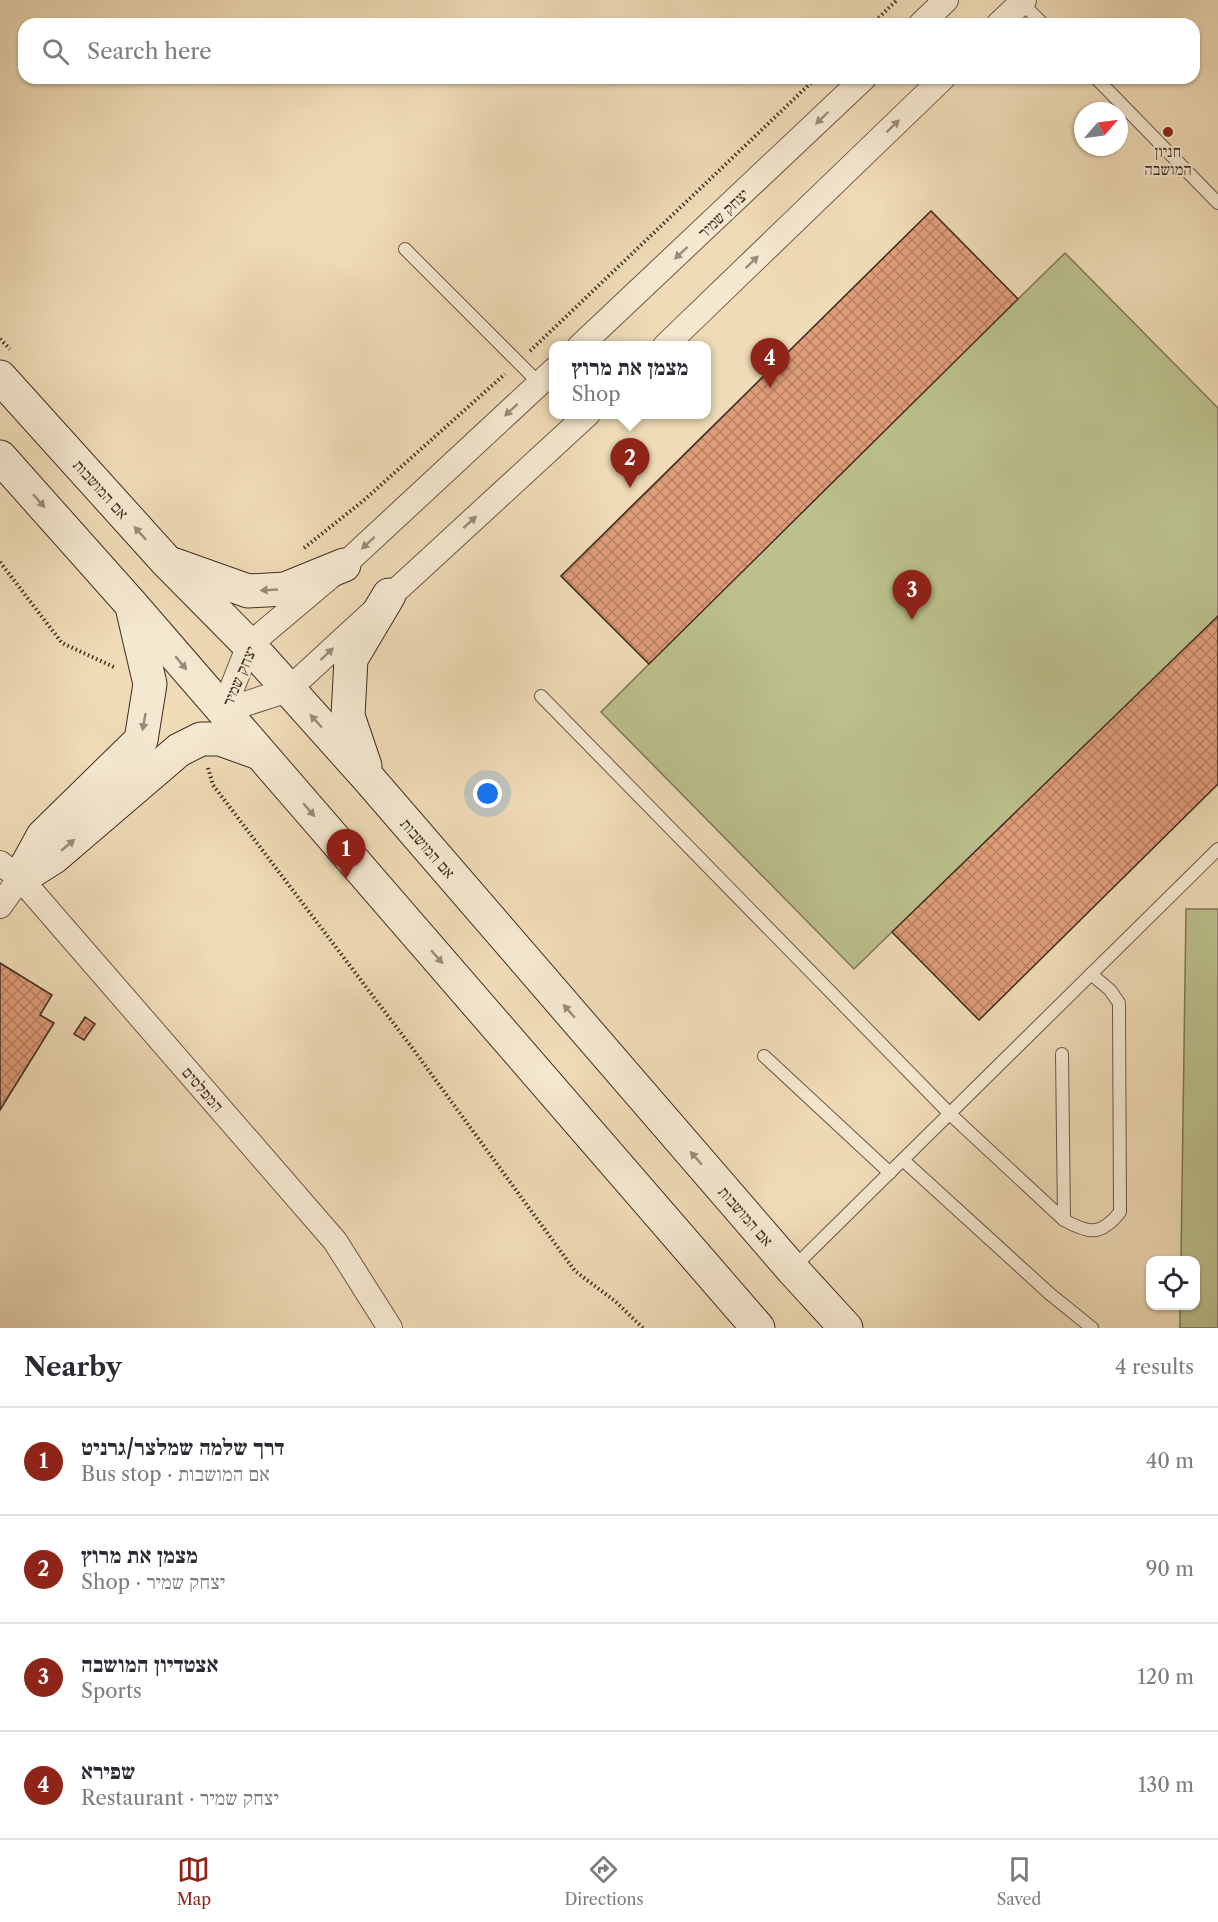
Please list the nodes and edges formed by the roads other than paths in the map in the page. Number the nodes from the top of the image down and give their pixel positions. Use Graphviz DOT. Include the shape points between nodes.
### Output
graph roads {
  1 [pos="946,0"];
  2 [pos="1022,1"];
  3 [pos="927,18"];
  4 [pos="1005,18"];
  5 [pos="1038,18"];
  6 [pos="858,84"];
  7 [pos="937,84"];
  8 [pos="1102,84"];
  9 [pos="1218,202"];
  10 [pos="405,249"];
  11 [pos="584,341"];
  12 [pos="668,341"];
  13 [pos="0,377"];
  14 [pos="546,377"];
  15 [pos="583,419"];
  16 [pos="0,457"];
  17 [pos="167,562"];
  18 [pos="344,565"];
  19 [pos="389,596"];
  20 [pos="131,604"];
  21 [pos="249,645"];
  22 [pos="288,690"];
  23 [pos="541,696"];
  24 [pos="223,711"];
  25 [pos="260,753"];
  26 [pos="369,780"];
  27 [pos="1218,849"];
  28 [pos="10,871"];
  29 [pos="0,906"];
  30 [pos="1091,974"];
  31 [pos="1062,1054"];
  32 [pos="764,1056"];
  33 [pos="950,1114"];
  34 [pos="903,1160"];
  35 [pos="890,1173"];
  36 [pos="1064,1220"];
  37 [pos="792,1269"];
  38 [pos="390,1328"];
  39 [pos="758,1328"];
  40 [pos="846,1328"];
  41 [pos="1092,1328"];
  1 -- 3 [label="street"];
  2 -- 4 [label="street"];
  2 -- 5 [label="lane"];
  6 -- 11 [label="street, יצחק שמיר, one-way"];
  12 -- 7 [label="street, one-way"];
  8 -- 9 [label="lane"];
  10 -- 14 [label="lane"];
  17 -- 13 [label="main road, אם המושבות, one-way"];
  14 -- 18 [label="street, יצחק שמיר, one-way"];
  19 -- 15 [label="street, יצחק שמיר, one-way"];
  16 -- 20 [label="main road, one-way"];
  18 -- 17 [label="main road, one-way" via="285,589 248,591"];
  17 -- 21 [label="main road, אם המושבות"];
  18 -- 21 [label="street, יצחק שמיר"];
  22 -- 19 [label="street, יצחק שמיר, one-way"];
  19 -- 26 [label="main road" via="351,659 348,716"];
  20 -- 24 [label="main road, one-way"];
  20 -- 28 [label="main road, one-way" via="150,684 141,740"];
  21 -- 22 [label="main road, אם המושבות"];
  21 -- 24 [label="street, יצחק שמיר"];
  22 -- 24 [label="street, יצחק שמיר"];
  26 -- 22 [label="main road, אם המושבות, one-way"];
  23 -- 33 [label="lane"];
  24 -- 25 [label="main road"];
  28 -- 25 [label="main road, one-way" via="54,857 179,750 201,739 220,739"];
  25 -- 39 [label="main road, one-way"];
  37 -- 26 [label="main road, אם המושבות, one-way"];
  27 -- 30 [label="lane"];
  28 -- 29 [label="street"];
  28 -- 38 [label="street, המפלסים" via="335,1241"];
  30 -- 33 [label="lane"];
  30 -- 36 [label="lane" via="1119,1003 1120,1212 1111,1224 1097,1231 1080,1229"];
  31 -- 36 [label="lane"];
  32 -- 35 [label="lane"];
  33 -- 34 [label="lane"];
  33 -- 36 [label="lane"];
  34 -- 35 [label="lane"];
  34 -- 41 [label="lane"];
  35 -- 37 [label="lane"];
  37 -- 40 [label="main road, אם המושבות"];
}
